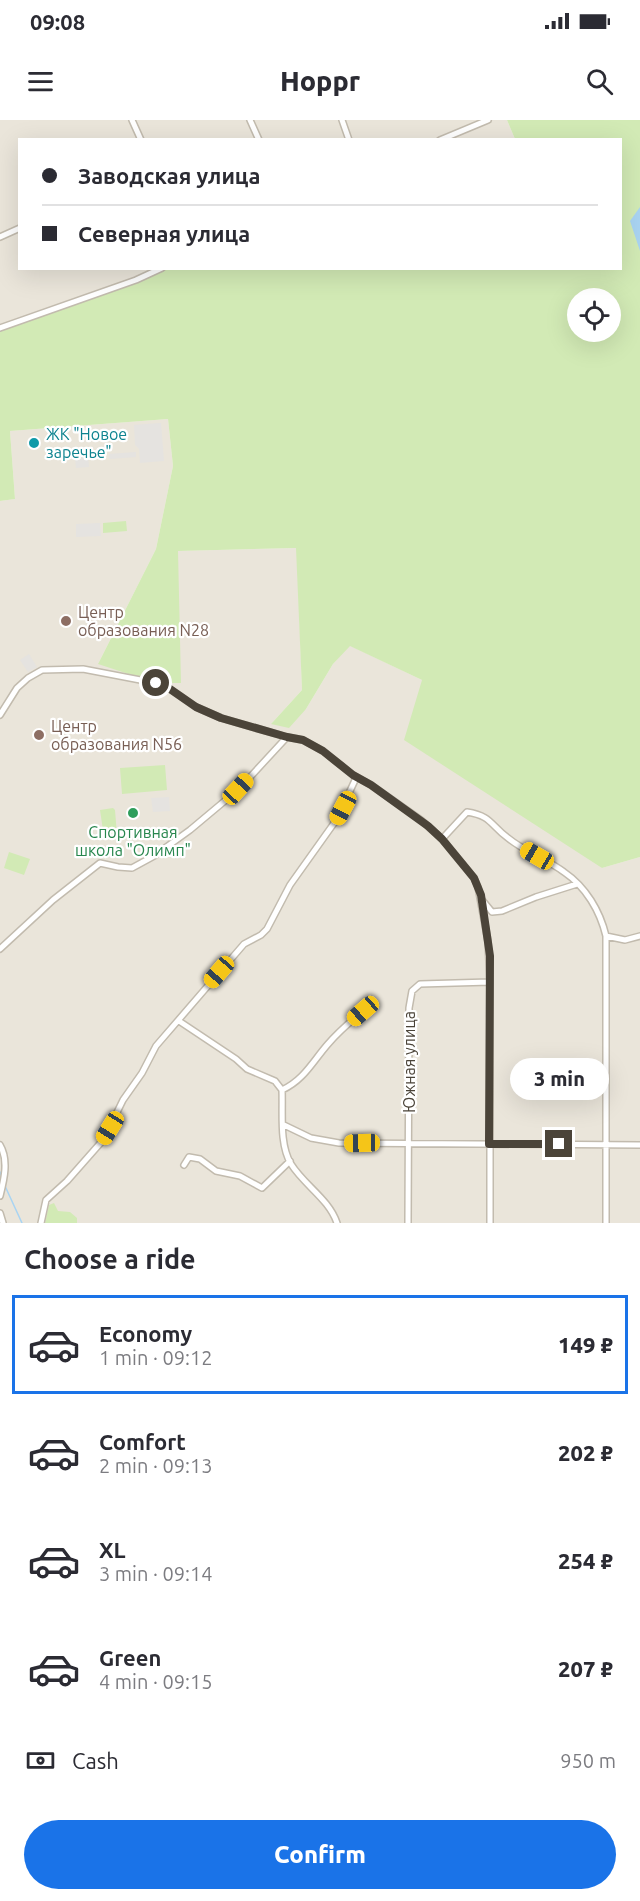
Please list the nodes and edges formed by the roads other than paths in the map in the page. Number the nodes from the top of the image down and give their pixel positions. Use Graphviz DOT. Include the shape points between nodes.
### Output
graph roads {
  1 [pos="132,120"];
  2 [pos="249,120"];
  3 [pos="342,120"];
  4 [pos="488,120"];
  5 [pos="140,138"];
  6 [pos="258,138"];
  7 [pos="348,138"];
  8 [pos="445,138"];
  9 [pos="18,229"];
  10 [pos="0,237"];
  11 [pos="158,270"];
  12 [pos="0,328"];
  13 [pos="0,715"];
  14 [pos="287,737"];
  15 [pos="356,778"];
  16 [pos="442,839"];
  17 [pos="577,884"];
  18 [pos="481,898"];
  19 [pos="606,936"];
  20 [pos="640,936"];
  21 [pos="0,949"];
  22 [pos="490,982"];
  23 [pos="363,1011"];
  24 [pos="179,1021"];
  25 [pos="282,1090"];
  26 [pos="284,1125"];
  27 [pos="409,1142"];
  28 [pos="489,1144"];
  29 [pos="0,1145"];
  30 [pos="606,1145"];
  31 [pos="640,1145"];
  32 [pos="290,1161"];
  33 [pos="184,1165"];
  34 [pos="0,1196"];
  35 [pos="0,1213"];
  36 [pos="3,1223"];
  37 [pos="41,1223"];
  38 [pos="337,1223"];
  39 [pos="408,1223"];
  40 [pos="490,1223"];
  41 [pos="606,1223"];
  1 -- 5 [label="street"];
  2 -- 6 [label="street"];
  3 -- 7 [label="street"];
  4 -- 8 [label="street"];
  9 -- 10 [label="street"];
  11 -- 12 [label="street"];
  13 -- 14 [label="street" via="13,693 39,671 83,669 160,685 221,718"];
  14 -- 15 [label="street" via="303,740 323,751"];
  14 -- 21 [label="street" via="238,789 168,847 132,868 100,862"];
  15 -- 16 [label="street" via="422,820"];
  15 -- 24 [label="street" via="337,819 290,885 267,928 244,944"];
  16 -- 17 [label="street" via="467,812 482,814 508,839"];
  16 -- 18 [label="street" via="474,878"];
  17 -- 18 [label="street" via="502,911 492,912"];
  17 -- 19 [label="street" via="600,914"];
  18 -- 22 [label="street"];
  19 -- 20 [label="street" via="627,940"];
  19 -- 30 [label="street"];
  22 -- 27 [label="street, Южная улица" via="422,984 412,992"];
  22 -- 28 [label="street"];
  23 -- 25 [label="street" via="330,1042 305,1074"];
  24 -- 25 [label="street" via="247,1069 275,1081"];
  24 -- 37 [label="street" via="156,1046 104,1139 46,1200"];
  25 -- 26 [label="street"];
  26 -- 27 [label="street" via="329,1142"];
  26 -- 32 [label="street"];
  27 -- 28 [label="street"];
  27 -- 39 [label="street, Южная улица"];
  28 -- 30 [label="street"];
  28 -- 40 [label="street"];
  29 -- 34 [label="street" via="5,1175"];
  30 -- 31 [label="street"];
  30 -- 41 [label="street"];
  32 -- 33 [label="street" via="262,1188 240,1176 216,1171 193,1157"];
  32 -- 38 [label="street" via="331,1210"];
  35 -- 36 [label="street"];
}
